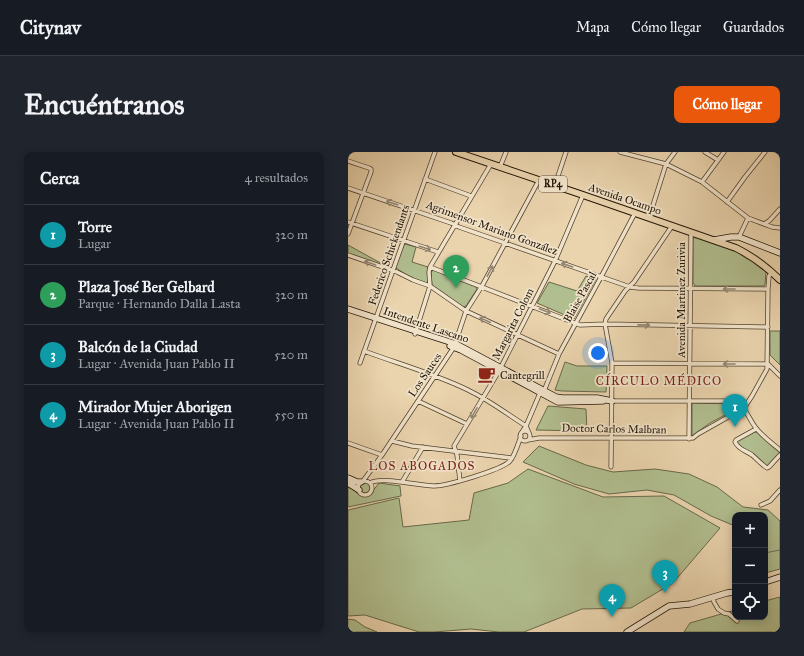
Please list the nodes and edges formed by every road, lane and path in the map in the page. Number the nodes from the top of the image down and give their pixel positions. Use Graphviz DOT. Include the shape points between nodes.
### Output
graph roads {
  1 [pos="435,152"];
  2 [pos="456,152"];
  3 [pos="506,152"];
  4 [pos="566,152"];
  5 [pos="620,152"];
  6 [pos="675,152"];
  7 [pos="705,152"];
  8 [pos="724,152"];
  9 [pos="765,152"];
  10 [pos="718,160"];
  11 [pos="348,161"];
  12 [pos="490,164"];
  13 [pos="666,164"];
  14 [pos="500,167"];
  15 [pos="425,179"];
  16 [pos="539,180"];
  17 [pos="702,182"];
  18 [pos="555,185"];
  19 [pos="348,188"];
  20 [pos="363,193"];
  21 [pos="583,195"];
  22 [pos="472,196"];
  23 [pos="727,202"];
  24 [pos="780,209"];
  25 [pos="414,210"];
  26 [pos="635,213"];
  27 [pos="649,218"];
  28 [pos="748,218"];
  29 [pos="350,223"];
  30 [pos="764,224"];
  31 [pos="455,225"];
  32 [pos="672,226"];
  33 [pos="780,228"];
  34 [pos="691,232"];
  35 [pos="348,234"];
  36 [pos="731,237"];
  37 [pos="739,238"];
  38 [pos="714,240"];
  39 [pos="404,241"];
  40 [pos="505,243"];
  41 [pos="729,245"];
  42 [pos="438,252"];
  43 [pos="780,253"];
  44 [pos="348,255"];
  45 [pos="555,261"];
  46 [pos="430,267"];
  47 [pos="393,270"];
  48 [pos="772,272"];
  49 [pos="602,277"];
  50 [pos="780,280"];
  51 [pos="430,286"];
  52 [pos="482,286"];
  53 [pos="630,287"];
  54 [pos="691,289"];
  55 [pos="768,289"];
  56 [pos="532,306"];
  57 [pos="348,311"];
  58 [pos="466,311"];
  59 [pos="375,320"];
  60 [pos="576,324"];
  61 [pos="605,324"];
  62 [pos="690,325"];
  63 [pos="768,327"];
  64 [pos="415,333"];
  65 [pos="517,334"];
  66 [pos="455,346"];
  67 [pos="364,352"];
  68 [pos="559,354"];
  69 [pos="360,363"];
  70 [pos="612,363"];
  71 [pos="690,364"];
  72 [pos="768,364"];
  73 [pos="500,369"];
  74 [pos="434,376"];
  75 [pos="780,376"];
  76 [pos="542,392"];
  77 [pos="483,398"];
  78 [pos="418,401"];
  79 [pos="612,401"];
  80 [pos="689,401"];
  81 [pos="744,408"];
  82 [pos="467,424"];
  83 [pos="526,426"];
  84 [pos="756,429"];
  85 [pos="522,434"];
  86 [pos="530,434"];
  87 [pos="539,438"];
  88 [pos="612,438"];
  89 [pos="689,439"];
  90 [pos="527,440"];
  91 [pos="392,441"];
  92 [pos="348,443"];
  93 [pos="517,446"];
  94 [pos="423,447"];
  95 [pos="780,450"];
  96 [pos="456,451"];
  97 [pos="382,455"];
  98 [pos="780,456"];
  99 [pos="511,458"];
  100 [pos="612,467"];
  101 [pos="371,470"];
  102 [pos="348,478"];
  103 [pos="379,481"];
  104 [pos="460,481"];
  105 [pos="362,482"];
  106 [pos="402,482"];
  107 [pos="348,483"];
  108 [pos="369,483"];
  109 [pos="372,489"];
  110 [pos="359,490"];
  111 [pos="780,490"];
  112 [pos="761,505"];
  113 [pos="780,578"];
  114 [pos="768,581"];
  115 [pos="732,592"];
  116 [pos="713,598"];
  117 [pos="737,621"];
  118 [pos="627,632"];
  1 -- 15 [label="street, Federico Schickendants"];
  2 -- 12 [label="main road, Avenida Ocampo / RP4"];
  3 -- 14 [label="street"];
  4 -- 18 [label="street"];
  5 -- 13 [label="street"];
  6 -- 13 [label="street"];
  7 -- 10 [label="street"];
  8 -- 10 [label="street"];
  9 -- 23 [label="street"];
  10 -- 17 [label="street"];
  11 -- 20 [label="street" via="371,169"];
  12 -- 14 [label="main road, Avenida Ocampo / RP4"];
  12 -- 22 [label="street"];
  13 -- 17 [label="street"];
  13 -- 27 [label="street"];
  14 -- 16 [label="main road, Avenida Ocampo / RP4"];
  15 -- 22 [label="street"];
  15 -- 25 [label="street, Federico Schickendants"];
  16 -- 18 [label="main road, Avenida Ocampo / RP4"];
  16 -- 40 [label="street, Los Sauces"];
  17 -- 23 [label="street"];
  18 -- 21 [label="main road, Avenida Ocampo / RP4"];
  19 -- 20 [label="street, Agrimensor Mariano González"];
  25 -- 20 [label="street, Agrimensor Mariano González, one-way"];
  20 -- 29 [label="street"];
  21 -- 26 [label="main road, Avenida Ocampo / RP4"];
  21 -- 45 [label="street, Margarita Colom"];
  22 -- 31 [label="street"];
  23 -- 28 [label="street"];
  24 -- 30 [label="street"];
  25 -- 31 [label="street, Agrimensor Mariano González"];
  25 -- 39 [label="street, Federico Schickendants"];
  26 -- 27 [label="main road, Avenida Ocampo / RP4"];
  26 -- 49 [label="street, Blaise Pascal"];
  27 -- 32 [label="main road, Avenida Ocampo / RP4"];
  28 -- 30 [label="street"];
  28 -- 37 [label="street"];
  29 -- 35 [label="street"];
  29 -- 39 [label="street"];
  30 -- 33 [label="street"];
  31 -- 40 [label="street, Agrimensor Mariano González"];
  31 -- 42 [label="street"];
  32 -- 34 [label="main road, Avenida Ocampo / RP4"];
  32 -- 53 [label="street"];
  34 -- 38 [label="main road, Avenida Ocampo / RP4"];
  34 -- 54 [label="street, Avenida Martinez Zurivia"];
  36 -- 37 [label="main road"];
  36 -- 38 [label="main road"];
  36 -- 41 [label="main road"];
  37 -- 43 [label="main road"];
  38 -- 41 [label="main road, Avenida Ocampo / RP4"];
  39 -- 42 [label="street, one-way"];
  39 -- 47 [label="street, Federico Schickendants"];
  40 -- 45 [label="street, Agrimensor Mariano González"];
  52 -- 40 [label="street, Los Sauces, one-way"];
  41 -- 48 [label="main road, Avenida Ocampo / RP4" via="760,261"];
  42 -- 46 [label="street"];
  47 -- 44 [label="street, one-way"];
  49 -- 45 [label="street, Agrimensor Mariano González, one-way"];
  45 -- 56 [label="street, Margarita Colom"];
  46 -- 51 [label="street"];
  46 -- 52 [label="street"];
  47 -- 51 [label="street"];
  47 -- 59 [label="street, Federico Schickendants"];
  48 -- 50 [label="main road, Avenida Ocampo / RP4"];
  48 -- 55 [label="street" via="769,276"];
  49 -- 53 [label="street, Agrimensor Mariano González"];
  49 -- 60 [label="street, Blaise Pascal"];
  51 -- 58 [label="street"];
  51 -- 64 [label="street"];
  52 -- 56 [label="street"];
  52 -- 58 [label="street, Los Sauces"];
  53 -- 54 [label="street, Agrimensor Mariano González"];
  53 -- 61 [label="street" via="621,296"];
  55 -- 54 [label="street, Agrimensor Mariano González, one-way"];
  54 -- 62 [label="street, Avenida Martinez Zurivia"];
  55 -- 63 [label="street"];
  56 -- 60 [label="street, one-way"];
  56 -- 65 [label="street, Margarita Colom"];
  57 -- 59 [label="main road, Intendente Lascano"];
  65 -- 58 [label="street, one-way"];
  58 -- 66 [label="street, Los Sauces"];
  59 -- 64 [label="main road, Intendente Lascano"];
  59 -- 67 [label="street, Federico Schickendants"];
  60 -- 61 [label="street"];
  60 -- 68 [label="street, Blaise Pascal"];
  61 -- 62 [label="street, one-way"];
  61 -- 70 [label="street"];
  62 -- 63 [label="street"];
  62 -- 71 [label="street, Avenida Martinez Zurivia"];
  63 -- 72 [label="street"];
  64 -- 66 [label="main road, Intendente Lascano"];
  65 -- 68 [label="street"];
  65 -- 73 [label="street, Margarita Colom"];
  66 -- 73 [label="main road, Intendente Lascano"];
  66 -- 74 [label="street, Los Sauces"];
  67 -- 69 [label="street, Federico Schickendants"];
  67 -- 74 [label="street"];
  68 -- 76 [label="street, Blaise Pascal"];
  70 -- 71 [label="street"];
  70 -- 79 [label="street"];
  72 -- 71 [label="street, one-way"];
  71 -- 80 [label="street, Avenida Martinez Zurivia"];
  72 -- 75 [label="street"];
  72 -- 81 [label="street"];
  73 -- 76 [label="main road, Intendente Lascano"];
  73 -- 77 [label="street, Margarita Colom"];
  74 -- 77 [label="street"];
  74 -- 78 [label="street, Los Sauces"];
  76 -- 79 [label="main road, Intendente Lascano" via="559,398 597,398"];
  76 -- 83 [label="street, Blaise Pascal"];
  77 -- 82 [label="street, Margarita Colom, one-way"];
  77 -- 83 [label="street"];
  78 -- 82 [label="street"];
  78 -- 91 [label="street, Los Sauces"];
  79 -- 80 [label="street"];
  79 -- 88 [label="street"];
  80 -- 81 [label="street" via="730,401"];
  80 -- 89 [label="street, Avenida Martinez Zurivia"];
  81 -- 84 [label="street"];
  81 -- 89 [label="street"];
  82 -- 96 [label="street, Margarita Colom" via="454,446"];
  83 -- 85 [label="street"];
  83 -- 86 [label="street"];
  84 -- 95 [label="street"];
  84 -- 98 [label="street" via="736,440 736,444 767,468"];
  85 -- 86 [label="street" via="526,431"];
  85 -- 90 [label="street" via="522,439"];
  85 -- 93 [label="street"];
  86 -- 87 [label="street, Doctor Carlos Malbran"];
  86 -- 90 [label="street"];
  87 -- 88 [label="street, Doctor Carlos Malbran"];
  87 -- 90 [label="street, Doctor Carlos Malbran"];
  88 -- 89 [label="street, Doctor Carlos Malbran"];
  88 -- 100 [label="street"];
  90 -- 93 [label="street, Doctor Carlos Malbran"];
  91 -- 94 [label="street"];
  91 -- 97 [label="street, Los Sauces"];
  92 -- 97 [label="street"];
  93 -- 99 [label="street"];
  94 -- 96 [label="street"];
  94 -- 106 [label="street"];
  96 -- 99 [label="street"];
  96 -- 104 [label="street, Margarita Colom"];
  97 -- 101 [label="street, Los Sauces"];
  99 -- 104 [label="street" via="503,466"];
  101 -- 105 [label="street, Los Sauces"];
  101 -- 108 [label="street, Los Sauces"];
  102 -- 105 [label="main road"];
  103 -- 106 [label="street"];
  103 -- 108 [label="street"];
  103 -- 109 [label="street"];
  104 -- 106 [label="street" via="433,486"];
  105 -- 108 [label="street"];
  105 -- 110 [label="street" via="358,486"];
  107 -- 110 [label="main road"];
  108 -- 109 [label="street"];
  109 -- 110 [label="street" via="366,494"];
  111 -- 112 [label="street"];
  113 -- 114 [label="main road"];
  115 -- 116 [label="main road"];
  116 -- 117 [label="street" via="718,609"];
  116 -- 118 [label="main road" via="669,606"];
}
